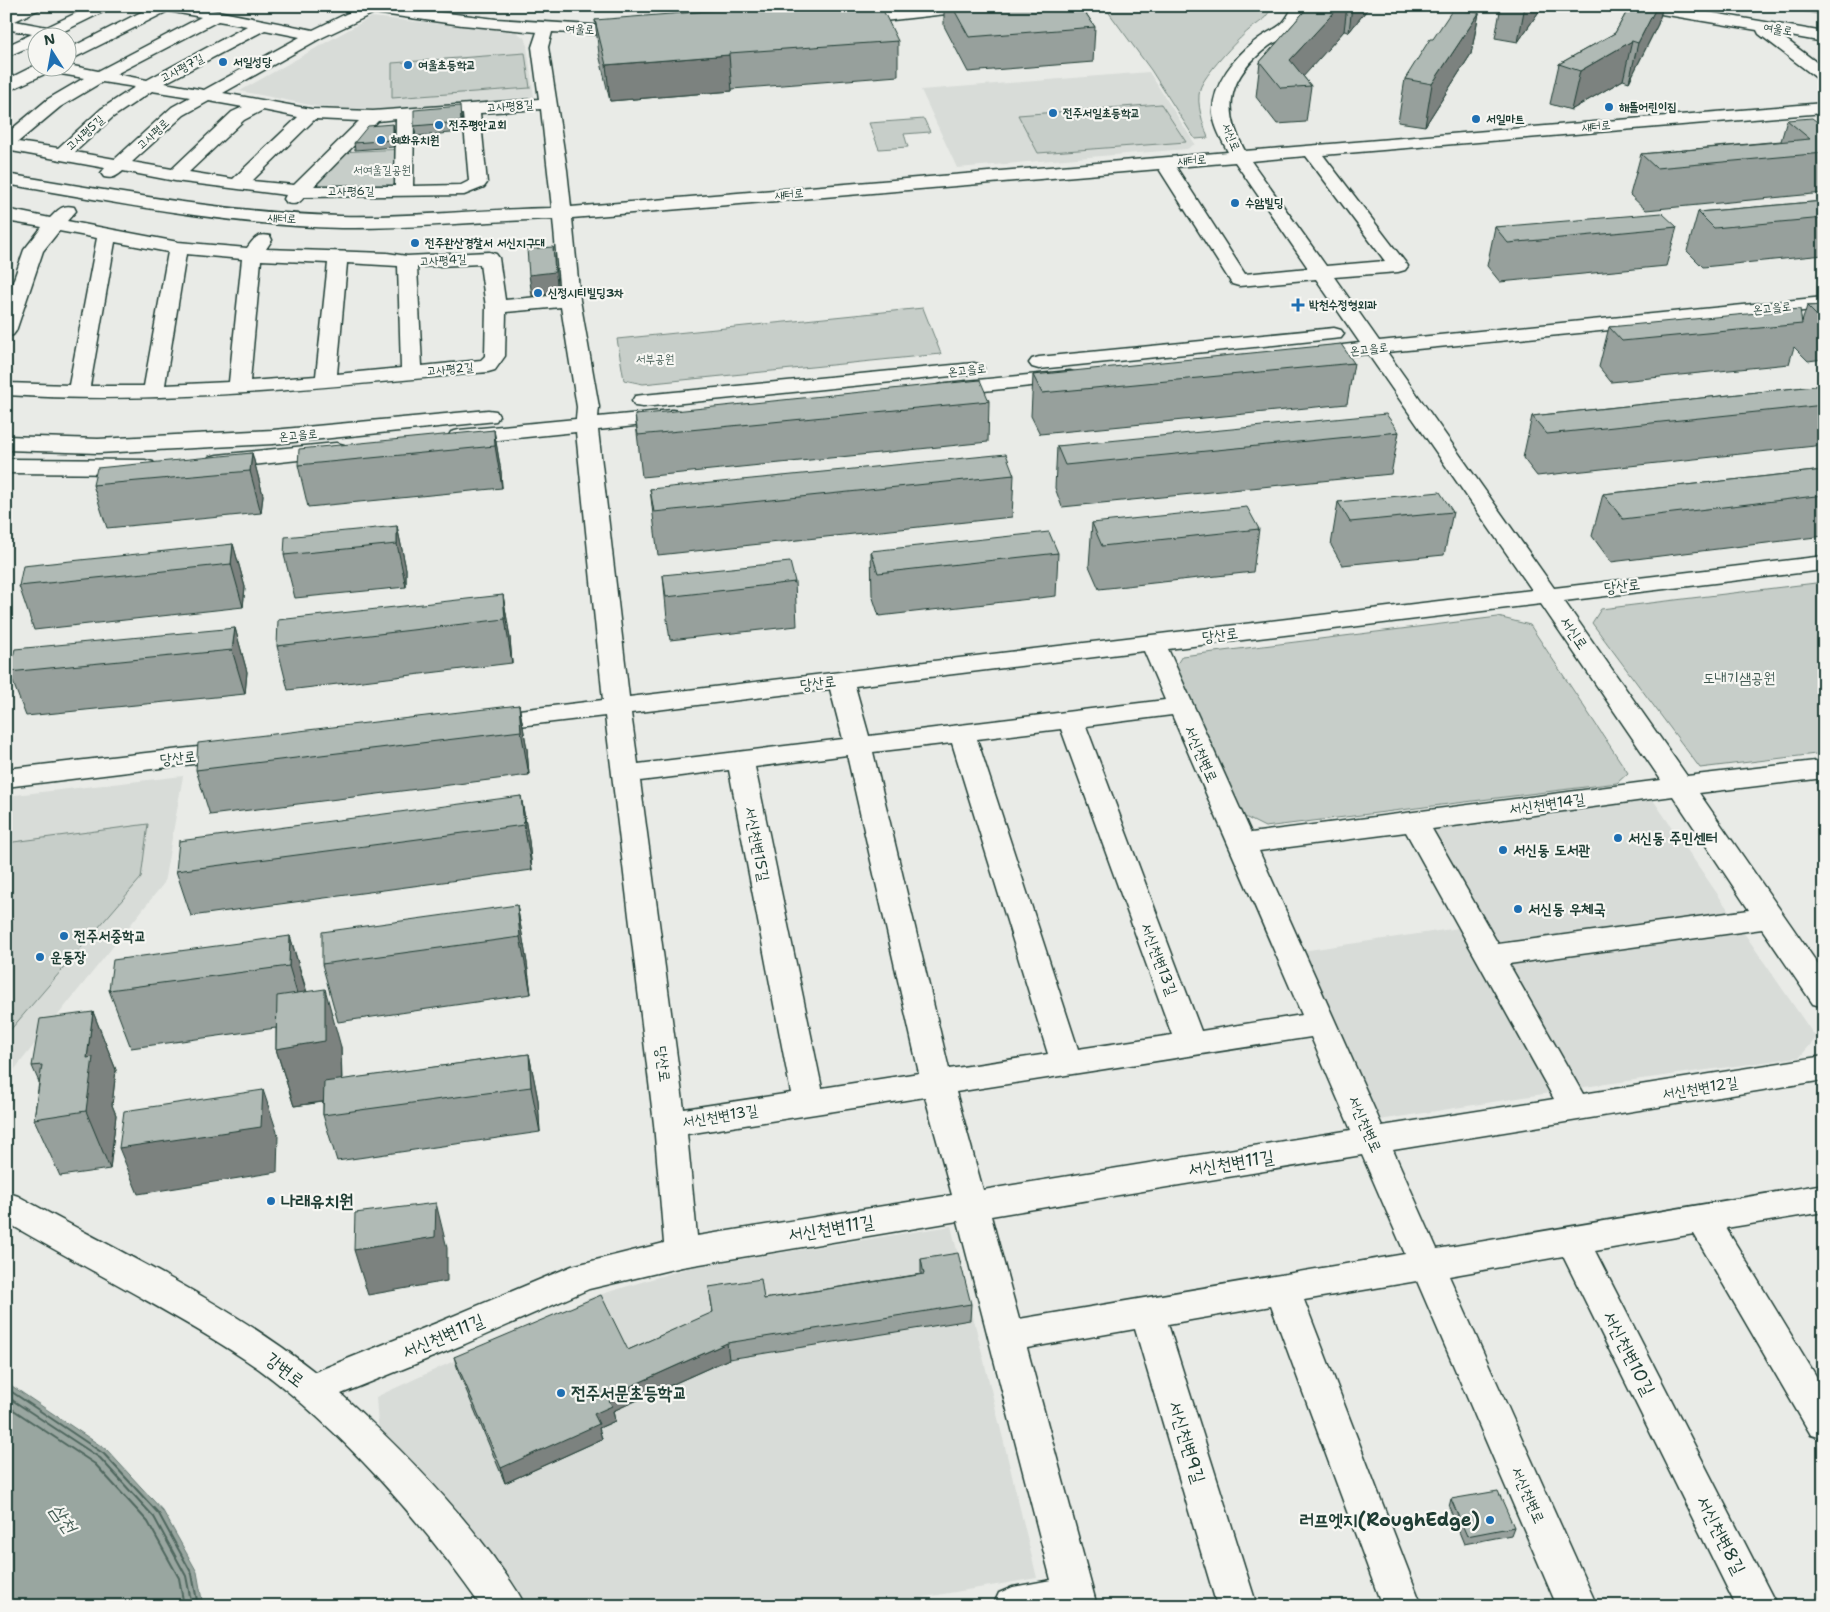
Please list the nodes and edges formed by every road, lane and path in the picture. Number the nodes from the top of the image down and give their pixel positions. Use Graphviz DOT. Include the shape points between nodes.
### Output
graph roads {
  1 [pos="35,6"];
  2 [pos="104,6"];
  3 [pos="166,6"];
  4 [pos="973,6"];
  5 [pos="1301,6"];
  6 [pos="1643,6"];
  7 [pos="366,7"];
  8 [pos="215,16"];
  9 [pos="6,19"];
  10 [pos="832,22"];
  11 [pos="6,24"];
  12 [pos="262,25"];
  13 [pos="1764,27"];
  14 [pos="28,28"];
  15 [pos="57,28"];
  16 [pos="546,28"];
  17 [pos="653,31"];
  18 [pos="315,35"];
  19 [pos="1824,37"];
  20 [pos="28,42"];
  21 [pos="78,50"];
  22 [pos="6,52"];
  23 [pos="6,58"];
  24 [pos="28,62"];
  25 [pos="78,72"];
  26 [pos="28,75"];
  27 [pos="102,76"];
  28 [pos="1824,76"];
  29 [pos="151,84"];
  30 [pos="6,87"];
  31 [pos="206,94"];
  32 [pos="549,104"];
  33 [pos="261,105"];
  34 [pos="1824,108"];
  35 [pos="471,109"];
  36 [pos="107,113"];
  37 [pos="311,114"];
  38 [pos="405,114"];
  39 [pos="373,116"];
  40 [pos="6,144"];
  41 [pos="476,150"];
  42 [pos="1310,150"];
  43 [pos="62,154"];
  44 [pos="1239,156"];
  45 [pos="1164,162"];
  46 [pos="120,165"];
  47 [pos="175,176"];
  48 [pos="6,179"];
  49 [pos="237,185"];
  50 [pos="299,191"];
  51 [pos="404,191"];
  52 [pos="86,193"];
  53 [pos="561,213"];
  54 [pos="6,215"];
  55 [pos="279,218"];
  56 [pos="55,223"];
  57 [pos="107,234"];
  58 [pos="178,248"];
  59 [pos="252,254"];
  60 [pos="338,257"];
  61 [pos="407,262"];
  62 [pos="1321,273"];
  63 [pos="1824,288"];
  64 [pos="570,300"];
  65 [pos="1824,303"];
  66 [pos="496,307"];
  67 [pos="410,318"];
  68 [pos="6,332"];
  69 [pos="1367,340"];
  70 [pos="412,372"];
  71 [pos="326,381"];
  72 [pos="239,387"];
  73 [pos="6,389"];
  74 [pos="153,392"];
  75 [pos="78,393"];
  76 [pos="587,415"];
  77 [pos="6,443"];
  78 [pos="201,464"];
  79 [pos="6,466"];
  80 [pos="162,467"];
  81 [pos="1824,563"];
  82 [pos="1547,595"];
  83 [pos="1153,643"];
  84 [pos="841,680"];
  85 [pos="1180,706"];
  86 [pos="617,707"];
  87 [pos="1070,720"];
  88 [pos="462,725"];
  89 [pos="962,733"];
  90 [pos="858,745"];
  91 [pos="259,749"];
  92 [pos="740,760"];
  93 [pos="1824,769"];
  94 [pos="626,774"];
  95 [pos="6,778"];
  96 [pos="1680,786"];
  97 [pos="1414,822"];
  98 [pos="1241,844"];
  99 [pos="1768,918"];
  100 [pos="1489,956"];
  101 [pos="1824,996"];
  102 [pos="1320,1024"];
  103 [pos="1191,1044"];
  104 [pos="1068,1063"];
  105 [pos="1824,1068"];
  106 [pos="937,1083"];
  107 [pos="809,1102"];
  108 [pos="1576,1108"];
  109 [pos="670,1124"];
  110 [pos="1372,1140"];
  111 [pos="1824,1198"];
  112 [pos="971,1205"];
  113 [pos="6,1206"];
  114 [pos="1704,1219"];
  115 [pos="1573,1241"];
  116 [pos="682,1253"];
  117 [pos="1427,1266"];
  118 [pos="1283,1290"];
  119 [pos="1147,1312"];
  120 [pos="1006,1336"];
  121 [pos="311,1390"];
  122 [pos="1824,1423"];
  123 [pos="1686,1465"];
  124 [pos="1232,1589"];
  125 [pos="1075,1600"];
  126 [pos="505,1606"];
  127 [pos="1013,1606"];
  128 [pos="1402,1606"];
  129 [pos="1577,1606"];
  130 [pos="1757,1606"];
  1 -- 9 [label="street"];
  2 -- 15 [label="street"];
  3 -- 8 [label="street"];
  3 -- 21 [label="street"];
  4 -- 10 [label="street"];
  5 -- 44 [label="street, 서신로" via="1282,33 1264,42 1247,59 1224,92 1223,125"];
  6 -- 13 [label="street, 여울로"];
  7 -- 16 [label="street, 여울로"];
  7 -- 18 [label="street, 고사평로"];
  8 -- 12 [label="street"];
  8 -- 27 [label="street"];
  11 -- 14 [label="street"];
  12 -- 18 [label="street"];
  12 -- 29 [label="street, 고사평7길"];
  13 -- 19 [label="street, 여울로"];
  13 -- 28 [label="street"];
  16 -- 17 [label="street, 여울로"];
  16 -- 32 [label="street, 여울로" via="540,47"];
  18 -- 31 [label="street, 고사평로"];
  20 -- 22 [label="street"];
  23 -- 24 [label="street"];
  25 -- 27 [label="street, 고사평7길"];
  26 -- 30 [label="street"];
  27 -- 29 [label="street, 고사평7길"];
  27 -- 40 [label="street, 고사평5길" via="54,103"];
  29 -- 31 [label="street, 고사평7길"];
  29 -- 36 [label="street, 고사평7길"];
  31 -- 33 [label="street, 고사평8길"];
  31 -- 46 [label="street, 고사평로" via="178,111"];
  32 -- 35 [label="street, 고사평8길"];
  32 -- 53 [label="street"];
  33 -- 37 [label="street, 고사평8길"];
  33 -- 47 [label="street" via="238,116"];
  34 -- 42 [label="street, 새터로"];
  35 -- 38 [label="street, 고사평8길"];
  35 -- 41 [label="street, 고사평8길"];
  36 -- 43 [label="street, 고사평5길"];
  37 -- 39 [label="street, 고사평8길"];
  37 -- 49 [label="street"];
  38 -- 39 [label="street, 고사평8길"];
  38 -- 51 [label="street"];
  39 -- 50 [label="street, 고사평6길"];
  40 -- 43 [label="street, 고사평5길"];
  41 -- 51 [label="street, 고사평6길" via="478,183 464,190"];
  42 -- 44 [label="street, 새터로"];
  42 -- 62 [label="street" via="1398,266"];
  43 -- 46 [label="street, 고사평5길"];
  44 -- 45 [label="street, 새터로"];
  44 -- 62 [label="street, 서신로"];
  45 -- 53 [label="street, 새터로"];
  45 -- 62 [label="street" via="1239,280"];
  46 -- 47 [label="street, 고사평6길"];
  46 -- 52 [label="street, 고사평로"];
  47 -- 49 [label="street, 고사평6길"];
  48 -- 52 [label="street, 새터로"];
  49 -- 50 [label="street, 고사평6길"];
  50 -- 51 [label="street, 고사평6길"];
  50 -- 55 [label="street"];
  52 -- 55 [label="street, 새터로" via="184,209"];
  52 -- 56 [label="street, 고사평로"];
  53 -- 55 [label="street, 새터로" via="341,222"];
  53 -- 64 [label="street"];
  54 -- 56 [label="street, 고사평4길"];
  55 -- 59 [label="street"];
  56 -- 57 [label="street, 고사평4길"];
  56 -- 68 [label="street, 고사평로" via="34,250"];
  57 -- 58 [label="street, 고사평4길"];
  57 -- 75 [label="street"];
  58 -- 59 [label="street, 고사평4길"];
  58 -- 74 [label="street"];
  59 -- 60 [label="street, 고사평4길"];
  59 -- 72 [label="street"];
  60 -- 61 [label="street, 고사평4길"];
  60 -- 71 [label="street"];
  61 -- 66 [label="street, 고사평4길" via="489,258"];
  61 -- 67 [label="street, 고사평4길"];
  62 -- 69 [label="street, 서신로"];
  63 -- 69 [label="street, 온고을로"];
  64 -- 66 [label="street"];
  64 -- 76 [label="street"];
  65 -- 69 [label="street, 온고을로"];
  66 -- 70 [label="street, 고사평2길" via="495,356 488,366"];
  67 -- 70 [label="street, 고사평2길"];
  69 -- 76 [label="street, 온고을로"];
  69 -- 82 [label="street, 서신로"];
  70 -- 71 [label="street, 고사평2길"];
  71 -- 72 [label="street, 고사평2길"];
  72 -- 74 [label="street, 고사평2길"];
  73 -- 75 [label="street, 고사평2길"];
  74 -- 75 [label="street, 고사평2길"];
  76 -- 77 [label="street, 온고을로" via="98,446"];
  76 -- 78 [label="street, 온고을로"];
  76 -- 86 [label="street"];
  79 -- 80 [label="street"];
  81 -- 82 [label="street, 당산로"];
  82 -- 83 [label="street, 당산로"];
  82 -- 96 [label="street, 서신로"];
  83 -- 84 [label="street, 당산로"];
  83 -- 85 [label="street, 서신천변로"];
  84 -- 86 [label="street, 당산로"];
  84 -- 90 [label="street"];
  85 -- 87 [label="street"];
  85 -- 98 [label="street, 서신천변로"];
  86 -- 88 [label="street, 당산로"];
  86 -- 94 [label="street, 당산로"];
  87 -- 89 [label="street"];
  87 -- 103 [label="street, 서신천변13길"];
  89 -- 90 [label="street"];
  89 -- 104 [label="street"];
  90 -- 92 [label="street"];
  90 -- 106 [label="street"];
  91 -- 95 [label="street, 당산로"];
  92 -- 94 [label="street"];
  92 -- 107 [label="street, 서신천변15길"];
  93 -- 96 [label="street, 서신천변14길"];
  94 -- 109 [label="street, 당산로"];
  96 -- 97 [label="street, 서신천변14길"];
  96 -- 99 [label="street, 서신로"];
  97 -- 98 [label="street, 서신천변14길"];
  97 -- 100 [label="street"];
  98 -- 102 [label="street, 서신천변로"];
  99 -- 100 [label="street"];
  99 -- 101 [label="street, 서신로"];
  100 -- 108 [label="street"];
  102 -- 103 [label="street, 서신천변13길"];
  102 -- 110 [label="street, 서신천변로"];
  103 -- 104 [label="street, 서신천변13길"];
  104 -- 106 [label="street, 서신천변13길"];
  105 -- 108 [label="street, 서신천변12길"];
  106 -- 107 [label="street, 서신천변13길"];
  106 -- 112 [label="street"];
  107 -- 109 [label="street, 서신천변13길"];
  108 -- 110 [label="street, 서신천변12길"];
  109 -- 116 [label="street, 서신천변13길"];
  110 -- 112 [label="street, 서신천변11길"];
  110 -- 117 [label="street, 서신천변로"];
  111 -- 114 [label="street"];
  112 -- 116 [label="street, 서신천변11길"];
  112 -- 120 [label="street"];
  113 -- 121 [label="street, 강변로" via="194,1310 271,1358"];
  114 -- 115 [label="street"];
  114 -- 122 [label="street"];
  115 -- 117 [label="street"];
  115 -- 123 [label="street, 서신천변10길"];
  116 -- 121 [label="street, 서신천변11길" via="584,1276"];
  117 -- 118 [label="street"];
  117 -- 129 [label="street, 서신천변로"];
  118 -- 119 [label="street"];
  118 -- 128 [label="street"];
  119 -- 120 [label="street"];
  119 -- 124 [label="street, 서신천변9길"];
  120 -- 125 [label="street"];
  121 -- 126 [label="street, 강변로" via="368,1442 459,1542"];
  123 -- 130 [label="street, 서신천변8길"];
  125 -- 127 [label="street"];
}
